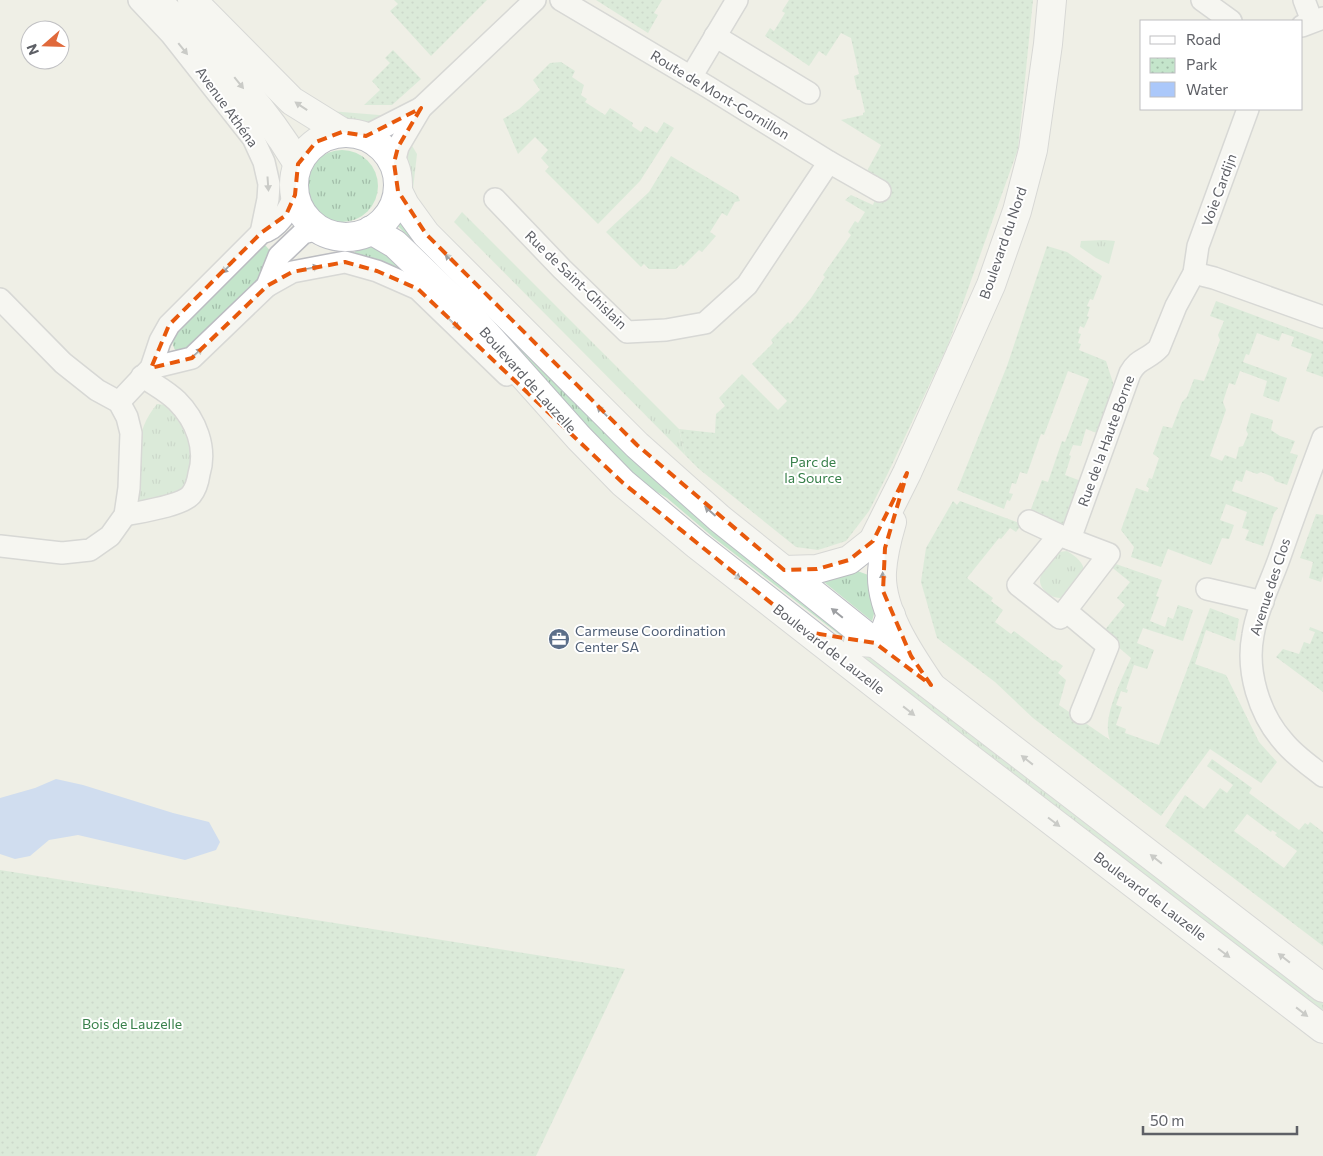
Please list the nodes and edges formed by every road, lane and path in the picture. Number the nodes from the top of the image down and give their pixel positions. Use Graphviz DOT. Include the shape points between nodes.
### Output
graph roads {
  1 [pos="139,0"];
  2 [pos="155,0"];
  3 [pos="192,0"];
  4 [pos="535,0"];
  5 [pos="561,0"];
  6 [pos="738,0"];
  7 [pos="1052,0"];
  8 [pos="1202,0"];
  9 [pos="1304,0"];
  10 [pos="1230,20"];
  11 [pos="1312,22"];
  12 [pos="715,36"];
  13 [pos="691,77"];
  14 [pos="809,93"];
  15 [pos="429,101"];
  16 [pos="1248,110"];
  17 [pos="354,134"];
  18 [pos="829,162"];
  19 [pos="394,163"];
  20 [pos="298,164"];
  21 [pos="880,190"];
  22 [pos="398,192"];
  23 [pos="295,194"];
  24 [pos="495,199"];
  25 [pos="318,229"];
  26 [pos="371,230"];
  27 [pos="261,233"];
  28 [pos="1194,273"];
  29 [pos="266,286"];
  30 [pos="0,299"];
  31 [pos="1323,317"];
  32 [pos="147,372"];
  33 [pos="118,402"];
  34 [pos="580,438"];
  35 [pos="1323,438"];
  36 [pos="906,473"];
  37 [pos="125,515"];
  38 [pos="1029,521"];
  39 [pos="1065,537"];
  40 [pos="0,546"];
  41 [pos="784,570"];
  42 [pos="1207,589"];
  43 [pos="1263,602"];
  44 [pos="1066,611"];
  45 [pos="891,615"];
  46 [pos="808,632"];
  47 [pos="875,643"];
  48 [pos="931,685"];
  49 [pos="1081,713"];
  50 [pos="1323,776"];
  51 [pos="1323,988"];
  52 [pos="1323,1029"];
  1 -- 27 [label="street, Avenue Athéna, one-way" via="171,34 253,138 264,162 269,184"];
  2 -- 20 [label="main road, one-way" via="234,78 277,131"];
  17 -- 3 [label="main road, one-way" via="292,101"];
  4 -- 15 [label="street"];
  5 -- 13 [label="street, Route de Mont-Cornillon"];
  6 -- 12 [label="street"];
  7 -- 36 [label="main road, Boulevard du Nord" via="1033,150 1017,211 991,285"];
  8 -- 10 [label="street"];
  9 -- 11 [label="street"];
  12 -- 13 [label="street"];
  12 -- 14 [label="street"];
  13 -- 18 [label="street, Route de Mont-Cornillon"];
  15 -- 17 [label="street"];
  15 -- 19 [label="street" via="398,147"];
  16 -- 28 [label="street, Voie Cardijn" via="1198,246"];
  17 -- 19 [label="main road" via="383,147"];
  17 -- 20 [label="main road" via="328,136 316,142"];
  18 -- 21 [label="street, Route de Mont-Cornillon"];
  18 -- 24 [label="street, Rue de Saint-Ghislain" via="747,286 705,323 666,330 628,332"];
  19 -- 22 [label="main road"];
  20 -- 23 [label="main road"];
  22 -- 26 [label="main road" via="391,213"];
  41 -- 22 [label="main road, Boulevard de Lauzelle, one-way" via="637,445 426,234"];
  23 -- 25 [label="main road" via="299,208"];
  23 -- 27 [label="street" via="286,215"];
  25 -- 26 [label="main road" via="343,237 354,237"];
  25 -- 29 [label="street" via="303,233 280,256"];
  26 -- 34 [label="main road, Boulevard de Lauzelle" via="395,244 470,316"];
  27 -- 32 [label="street, one-way" via="169,325"];
  28 -- 31 [label="street"];
  28 -- 39 [label="street, Rue de la Haute Borne" via="1158,348 1138,362 1130,373"];
  32 -- 29 [label="street, one-way" via="192,358"];
  29 -- 34 [label="street, one-way" via="292,272 345,262 377,271 418,289 558,424"];
  30 -- 33 [label="street" via="63,363"];
  32 -- 33 [label="street"];
  32 -- 37 [label="street" via="193,422 202,446 202,466 190,496 175,504"];
  33 -- 37 [label="street" via="128,417 131,433"];
  34 -- 46 [label="main road, Boulevard de Lauzelle, one-way" via="623,483"];
  35 -- 43 [label="street, Avenue des Clos"];
  36 -- 41 [label="main road, Boulevard du Nord" via="873,541 848,560 817,568"];
  45 -- 36 [label="main road, Boulevard du Nord, one-way" via="883,591 882,573 885,548"];
  37 -- 40 [label="street" via="110,536 90,550 62,553"];
  38 -- 39 [label="street"];
  39 -- 44 [label="street" via="1109,554"];
  39 -- 44 [label="street, Rue de la Haute Borne" via="1018,585 1060,618"];
  47 -- 41 [label="main road, Boulevard de Lauzelle, one-way"];
  42 -- 43 [label="street"];
  43 -- 50 [label="street, Avenue des Clos" via="1253,635 1251,657 1259,700 1283,742"];
  44 -- 49 [label="street" via="1108,646"];
  45 -- 47 [label="main road" via="885,631"];
  45 -- 48 [label="main road, Boulevard du Nord" via="911,656"];
  46 -- 47 [label="main road" via="838,640"];
  46 -- 52 [label="main road, Boulevard de Lauzelle, one-way"];
  47 -- 48 [label="main road, Boulevard de Lauzelle"];
  51 -- 48 [label="main road, Boulevard de Lauzelle, one-way"];
}
